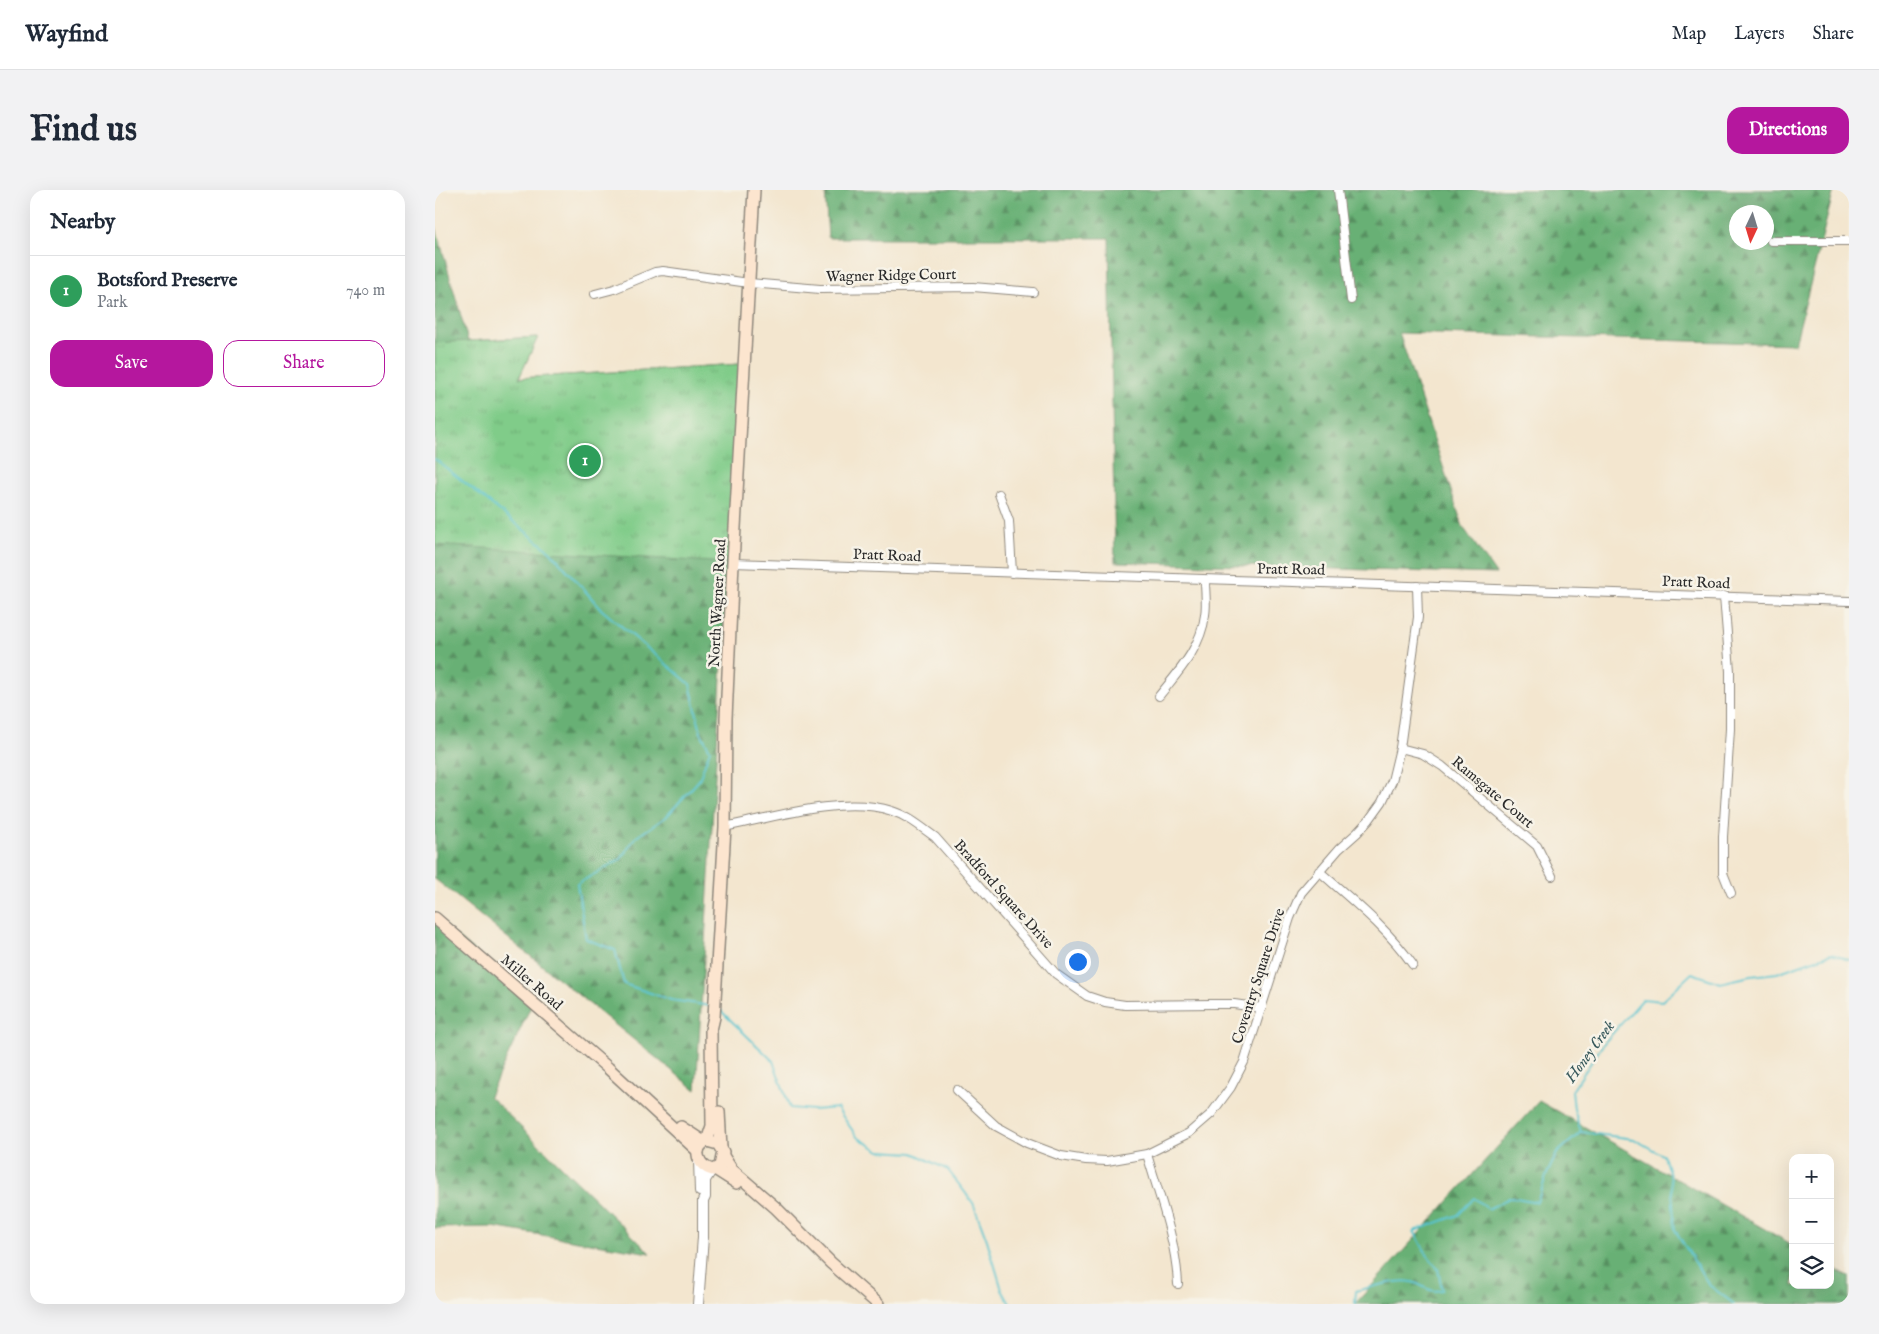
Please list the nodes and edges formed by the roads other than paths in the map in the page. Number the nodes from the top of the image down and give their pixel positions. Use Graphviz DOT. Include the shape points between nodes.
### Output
graph roads {
  1 [pos="754,190"];
  2 [pos="1338,190"];
  3 [pos="1774,241"];
  4 [pos="1849,241"];
  5 [pos="749,283"];
  6 [pos="1033,292"];
  7 [pos="595,294"];
  8 [pos="1351,300"];
  9 [pos="999,494"];
  10 [pos="733,563"];
  11 [pos="1011,573"];
  12 [pos="1205,580"];
  13 [pos="1417,586"];
  14 [pos="1724,596"];
  15 [pos="1849,601"];
  16 [pos="1159,696"];
  17 [pos="1400,748"];
  18 [pos="725,827"];
  19 [pos="1319,871"];
  20 [pos="1552,876"];
  21 [pos="1731,893"];
  22 [pos="435,918"];
  23 [pos="1413,965"];
  24 [pos="1262,1008"];
  25 [pos="714,1010"];
  26 [pos="957,1090"];
  27 [pos="702,1148"];
  28 [pos="722,1152"];
  29 [pos="1147,1154"];
  30 [pos="713,1169"];
  31 [pos="703,1201"];
  32 [pos="804,1238"];
  33 [pos="1178,1284"];
  34 [pos="698,1304"];
  35 [pos="878,1304"];
  1 -- 5 [label="main road, North Wagner Road"];
  2 -- 8 [label="street"];
  3 -- 4 [label="street"];
  5 -- 6 [label="street, Wagner Ridge Court" via="820,289 973,287"];
  5 -- 7 [label="street, Wagner Ridge Court" via="663,271"];
  5 -- 10 [label="main road, North Wagner Road"];
  9 -- 11 [label="street" via="1009,521"];
  10 -- 11 [label="street, Pratt Road"];
  10 -- 18 [label="main road, North Wagner Road"];
  11 -- 12 [label="street, Pratt Road"];
  12 -- 13 [label="street, Pratt Road"];
  12 -- 16 [label="street" via="1205,614 1201,634 1180,670"];
  13 -- 14 [label="street, Pratt Road"];
  13 -- 17 [label="street, Coventry Square Drive" via="1418,617"];
  14 -- 15 [label="street, Pratt Road"];
  14 -- 21 [label="street" via="1731,671 1723,873"];
  17 -- 19 [label="street, Coventry Square Drive" via="1392,781 1382,802"];
  17 -- 20 [label="street, Ramsgate Court" via="1423,754 1449,772 1537,846"];
  18 -- 24 [label="street, Bradford Square Drive" via="824,807 870,806 892,811 916,822 935,837 1056,974 1087,996 1125,1005 1234,1004"];
  18 -- 25 [label="main road, North Wagner Road"];
  19 -- 23 [label="street" via="1375,920"];
  19 -- 24 [label="street, Coventry Square Drive" via="1301,893 1290,918"];
  22 -- 27 [label="main road, Miller Road" via="608,1068 683,1128"];
  24 -- 29 [label="street, Coventry Square Drive" via="1244,1062 1211,1114 1189,1133"];
  25 -- 27 [label="main road, North Wagner Road" via="711,1030 712,1126"];
  25 -- 28 [label="main road, North Wagner Road"];
  26 -- 29 [label="street, Coventry Square Drive" via="996,1126 1061,1156 1107,1161"];
  27 -- 28 [label="main road" via="715,1142"];
  27 -- 30 [label="main road" via="704,1167"];
  27 -- 31 [label="street, North Wagner Road"];
  28 -- 30 [label="main road" via="720,1166"];
  28 -- 32 [label="main road" via="732,1170 776,1208"];
  29 -- 33 [label="street" via="1174,1247"];
  30 -- 31 [label="street, North Wagner Road" via="705,1180"];
  30 -- 32 [label="main road" via="736,1182"];
  31 -- 34 [label="street, North Wagner Road"];
  32 -- 35 [label="main road"];
}
